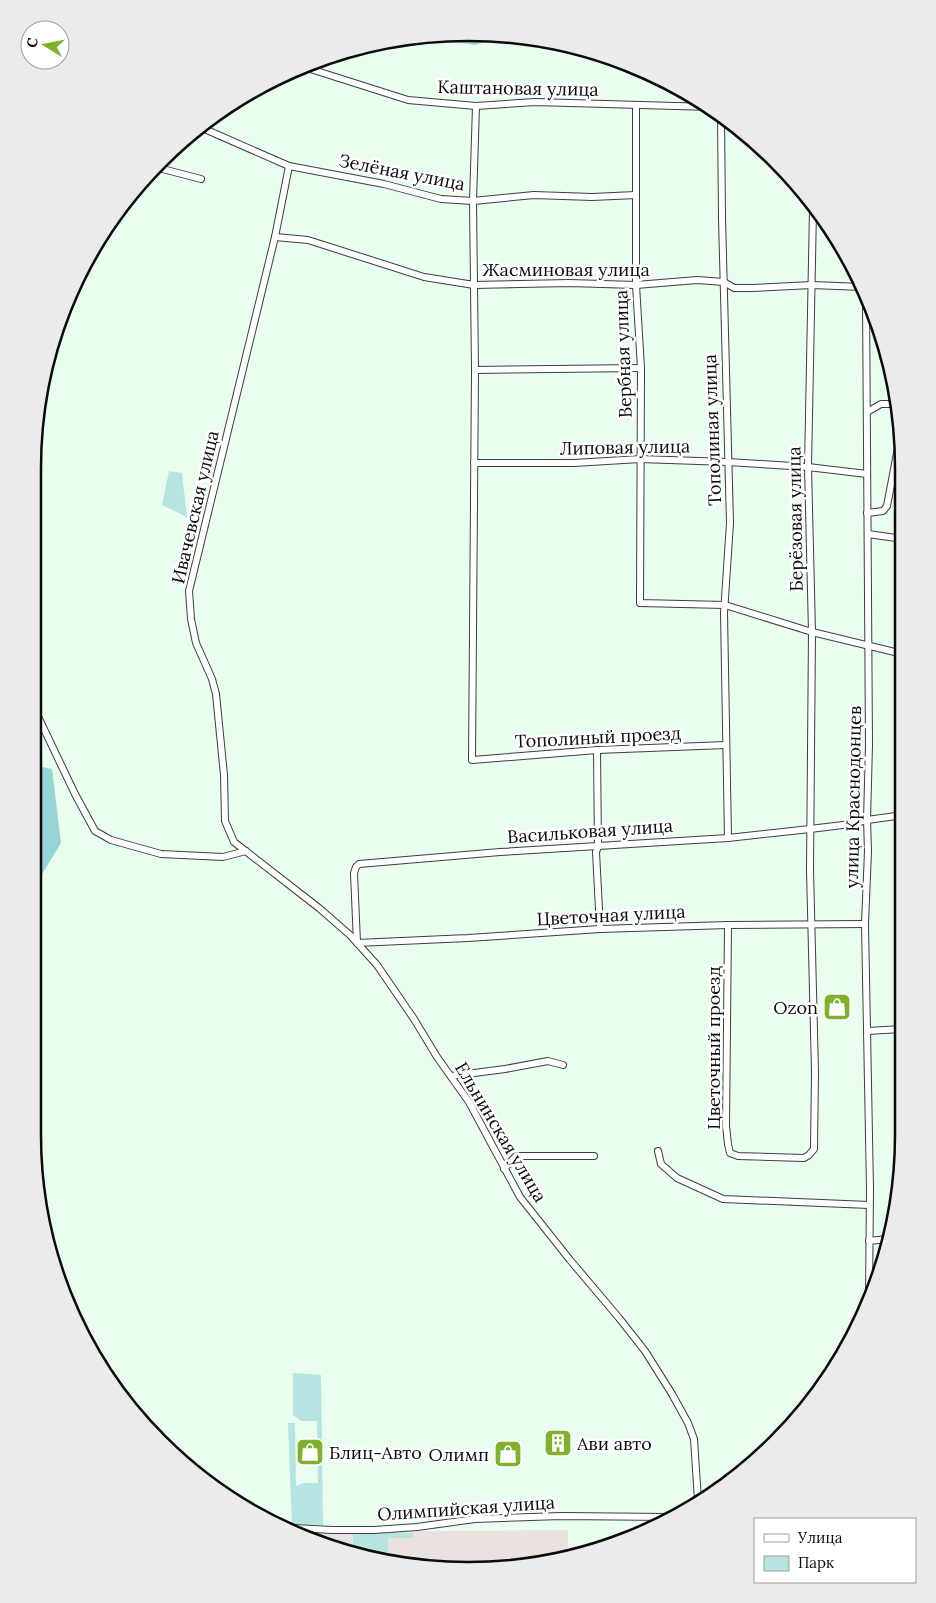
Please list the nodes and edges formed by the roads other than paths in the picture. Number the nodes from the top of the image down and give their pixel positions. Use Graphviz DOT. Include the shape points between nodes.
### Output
graph roads {
  1 [pos="314,70"];
  2 [pos="636,105"];
  3 [pos="476,106"];
  4 [pos="695,107"];
  5 [pos="721,124"];
  6 [pos="207,130"];
  7 [pos="289,166"];
  8 [pos="163,169"];
  9 [pos="200,179"];
  10 [pos="636,195"];
  11 [pos="473,201"];
  12 [pos="813,216"];
  13 [pos="275,237"];
  14 [pos="724,282"];
  15 [pos="636,284"];
  16 [pos="812,284"];
  17 [pos="474,285"];
  18 [pos="854,287"];
  19 [pos="866,316"];
  20 [pos="641,368"];
  21 [pos="475,370"];
  22 [pos="890,404"];
  23 [pos="867,412"];
  24 [pos="640,459"];
  25 [pos="728,462"];
  26 [pos="474,463"];
  27 [pos="895,464"];
  28 [pos="808,467"];
  29 [pos="867,474"];
  30 [pos="867,513"];
  31 [pos="868,534"];
  32 [pos="895,538"];
  33 [pos="725,605"];
  34 [pos="812,632"];
  35 [pos="869,647"];
  36 [pos="895,653"];
  37 [pos="41,723"];
  38 [pos="726,745"];
  39 [pos="597,750"];
  40 [pos="895,817"];
  41 [pos="867,820"];
  42 [pos="810,830"];
  43 [pos="728,838"];
  44 [pos="234,842"];
  45 [pos="598,846"];
  46 [pos="246,851"];
  47 [pos="810,924"];
  48 [pos="866,924"];
  49 [pos="728,925"];
  50 [pos="600,929"];
  51 [pos="357,942"];
  52 [pos="895,1029"];
  53 [pos="868,1031"];
  54 [pos="563,1064"];
  55 [pos="451,1076"];
  56 [pos="658,1151"];
  57 [pos="594,1156"];
  58 [pos="504,1169"];
  59 [pos="869,1205"];
  60 [pos="881,1240"];
  61 [pos="869,1241"];
  62 [pos="869,1280"];
  63 [pos="698,1495"];
  64 [pos="657,1518"];
  65 [pos="304,1529"];
  1 -- 3 [label="street, Каштановая улица" via="408,100"];
  2 -- 3 [label="street, Каштановая улица" via="535,102"];
  2 -- 4 [label="street, Каштановая улица"];
  2 -- 10 [label="street, Вербная улица"];
  3 -- 11 [label="street"];
  5 -- 14 [label="street, Тополиная улица"];
  6 -- 7 [label="street, Зелёная улица"];
  7 -- 11 [label="street, Зелёная улица" via="384,184 441,199"];
  7 -- 13 [label="street, Ивачевская улица"];
  8 -- 9 [label="street"];
  10 -- 11 [label="street, Зелёная улица" via="534,194"];
  10 -- 15 [label="street, Вербная улица"];
  11 -- 17 [label="street"];
  12 -- 16 [label="street, Берёзовая улица"];
  13 -- 17 [label="street, Жасминовая улица" via="308,240 424,277"];
  13 -- 44 [label="street, Ивачевская улица" via="189,591 196,643 216,694 225,821"];
  14 -- 15 [label="street, Жасминовая улица" via="697,280"];
  14 -- 16 [label="street, Жасминовая улица" via="734,288"];
  14 -- 25 [label="street, Тополиная улица"];
  15 -- 17 [label="street, Жасминовая улица"];
  15 -- 20 [label="street, Вербная улица"];
  16 -- 18 [label="street, Жасминовая улица"];
  16 -- 28 [label="street, Берёзовая улица"];
  17 -- 21 [label="street"];
  19 -- 23 [label="street, улица Краснодонцев"];
  20 -- 21 [label="street"];
  20 -- 24 [label="street, Вербная улица"];
  21 -- 26 [label="street"];
  22 -- 23 [label="street" via="881,404"];
  23 -- 29 [label="street, улица Краснодонцев"];
  24 -- 25 [label="street, Липовая улица"];
  24 -- 26 [label="street, Липовая улица"];
  24 -- 33 [label="street, Вербная улица" via="640,603"];
  25 -- 28 [label="street, Липовая улица"];
  25 -- 33 [label="street, Тополиная улица" via="730,523"];
  26 -- 39 [label="street, Тополиный проезд" via="472,760"];
  27 -- 30 [label="street" via="887,506 883,511"];
  28 -- 29 [label="street, Липовая улица"];
  28 -- 34 [label="street, Берёзовая улица"];
  29 -- 30 [label="street, улица Краснодонцев"];
  30 -- 31 [label="street, улица Краснодонцев"];
  31 -- 32 [label="street"];
  31 -- 35 [label="street, улица Краснодонцев"];
  33 -- 34 [label="street"];
  33 -- 38 [label="street, Тополиная улица"];
  34 -- 35 [label="street"];
  34 -- 42 [label="street, Берёзовая улица"];
  35 -- 36 [label="street"];
  35 -- 41 [label="street, улица Краснодонцев"];
  37 -- 46 [label="street" via="95,831 111,840 162,854 223,857"];
  38 -- 39 [label="street, Тополиный проезд"];
  38 -- 43 [label="street, Тополиная улица"];
  39 -- 45 [label="street"];
  40 -- 41 [label="street, Васильковая улица"];
  41 -- 42 [label="street, Васильковая улица"];
  41 -- 48 [label="street, улица Краснодонцев"];
  42 -- 43 [label="street, Васильковая улица"];
  42 -- 47 [label="street, Цветочный проезд"];
  43 -- 45 [label="street, Васильковая улица"];
  44 -- 46 [label="street, Ельнинская улица"];
  45 -- 50 [label="street"];
  45 -- 51 [label="street, Васильковая улица" via="359,864 354,873"];
  46 -- 51 [label="street, Ельнинская улица"];
  47 -- 48 [label="street, Цветочная улица"];
  47 -- 49 [label="street, Цветочная улица"];
  47 -- 49 [label="street, Цветочный проезд" via="814,1149 804,1158 738,1156 730,1152 726,1126"];
  48 -- 53 [label="street, улица Краснодонцев"];
  49 -- 50 [label="street, Цветочная улица"];
  50 -- 51 [label="street, Цветочная улица"];
  51 -- 55 [label="street, Ельнинская улица" via="377,965"];
  52 -- 53 [label="street"];
  53 -- 59 [label="street, улица Краснодонцев"];
  54 -- 55 [label="street" via="548,1061"];
  55 -- 58 [label="street, Ельнинская улица" via="475,1113"];
  56 -- 59 [label="street" via="661,1164 677,1178 723,1199"];
  57 -- 58 [label="street" via="516,1156"];
  58 -- 63 [label="street, Ельнинская улица" via="520,1197 619,1318 672,1394 694,1439"];
  59 -- 61 [label="street, улица Краснодонцев"];
  60 -- 61 [label="street"];
  61 -- 62 [label="street, улица Краснодонцев"];
  64 -- 65 [label="street, Олимпийская улица" via="561,1516 475,1519 374,1530"];
}
